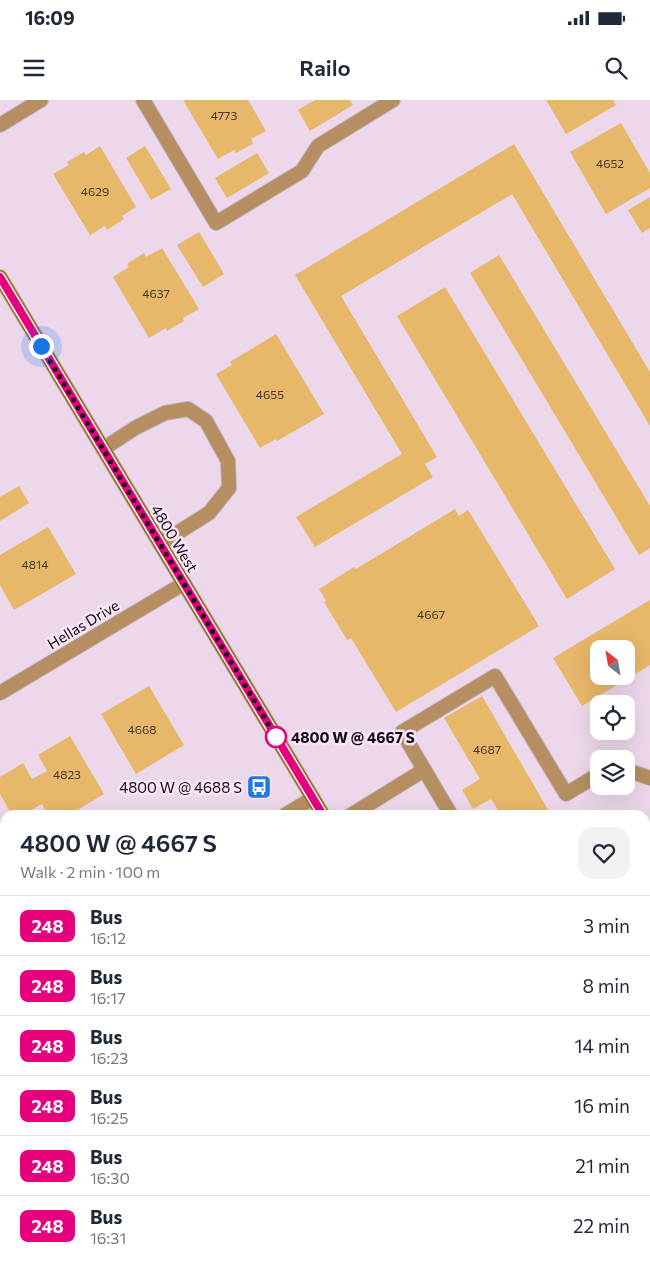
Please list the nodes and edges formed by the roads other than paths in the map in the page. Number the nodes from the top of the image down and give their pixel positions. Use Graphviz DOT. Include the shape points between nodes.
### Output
graph roads {
  1 [pos="41,100"];
  2 [pos="143,100"];
  3 [pos="393,100"];
  4 [pos="0,125"];
  5 [pos="0,277"];
  6 [pos="102,449"];
  7 [pos="160,544"];
  8 [pos="183,584"];
  9 [pos="0,693"];
  10 [pos="424,770"];
  11 [pos="635,773"];
  12 [pos="650,778"];
  13 [pos="590,779"];
  14 [pos="313,798"];
  15 [pos="293,810"];
  16 [pos="320,810"];
  17 [pos="359,810"];
  18 [pos="448,810"];
  1 -- 4 [label="street"];
  2 -- 3 [label="street" via="216,223 302,171 318,146"];
  5 -- 6 [label="main road, 4800 West"];
  6 -- 7 [label="main road, 4800 West"];
  6 -- 7 [label="street" via="165,413 188,409 206,421 228,461 229,488 209,513"];
  7 -- 8 [label="main road, 4800 West"];
  8 -- 9 [label="street, Hellas Drive"];
  8 -- 14 [label="main road, 4800 West"];
  10 -- 13 [label="street" via="402,732 495,676 566,794"];
  10 -- 17 [label="street"];
  10 -- 18 [label="street"];
  11 -- 12 [label="street"];
  14 -- 15 [label="street"];
  14 -- 16 [label="main road, 4800 West"];
}
